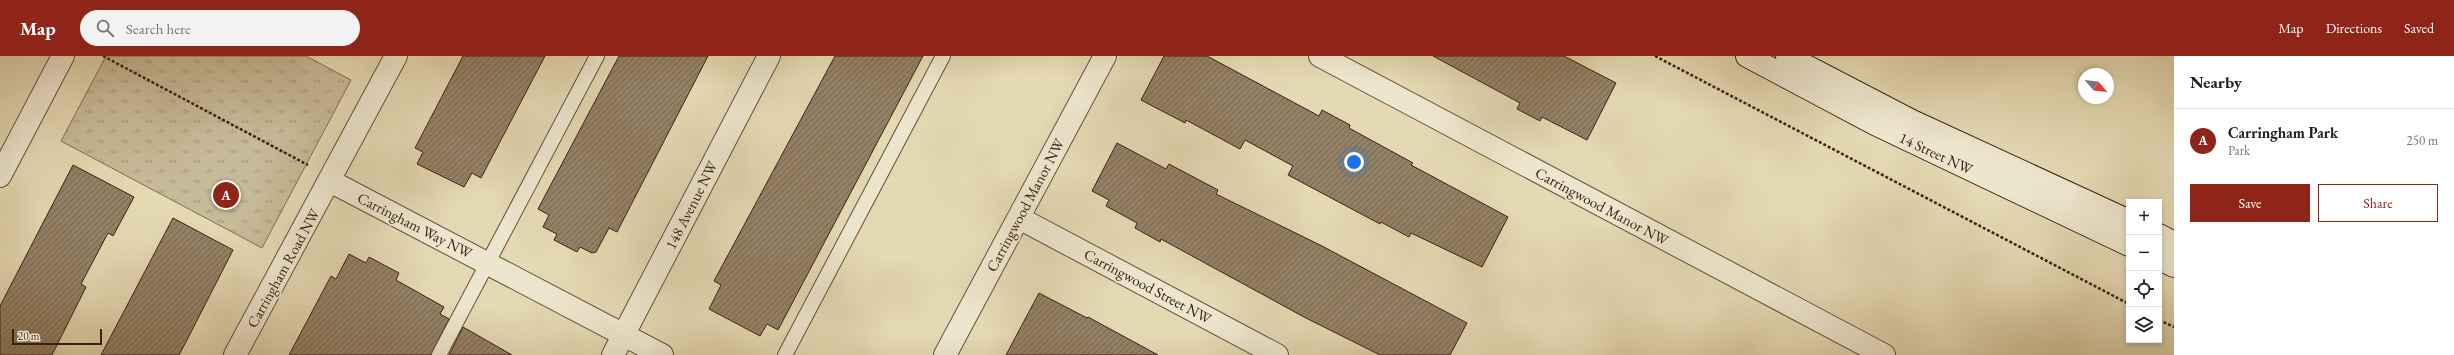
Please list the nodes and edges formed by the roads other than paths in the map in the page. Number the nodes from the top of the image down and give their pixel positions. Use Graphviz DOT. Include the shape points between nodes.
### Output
graph roads {
  1 [pos="63,56"];
  2 [pos="396,56"];
  3 [pos="597,56"];
  4 [pos="769,56"];
  5 [pos="942,56"];
  6 [pos="1105,56"];
  7 [pos="1320,56"];
  8 [pos="1747,56"];
  9 [pos="1786,56"];
  10 [pos="0,176"];
  11 [pos="330,181"];
  12 [pos="1019,218"];
  13 [pos="2126,220"];
  14 [pos="2162,237"];
  15 [pos="2174,243"];
  16 [pos="2126,244"];
  17 [pos="2162,260"];
  18 [pos="488,263"];
  19 [pos="2174,266"];
  20 [pos="624,334"];
  21 [pos="235,355"];
  22 [pos="439,355"];
  23 [pos="613,355"];
  24 [pos="662,355"];
  25 [pos="785,355"];
  26 [pos="945,355"];
  27 [pos="1277,355"];
  28 [pos="1884,355"];
  1 -- 10 [label="street"];
  2 -- 11 [label="street"];
  3 -- 18 [label="lane"];
  4 -- 20 [label="street, 148 Avenue NW"];
  5 -- 25 [label="lane"];
  6 -- 12 [label="street, Carringwood Manor NW"];
  7 -- 28 [label="street, Carringwood Manor NW"];
  8 -- 16 [label="street, 14 Street NW" via="1875,124"];
  9 -- 13 [label="street, 14 Street NW" via="1912,121"];
  11 -- 18 [label="street, Carringham Way NW"];
  11 -- 21 [label="street, Carringham Road NW"];
  12 -- 26 [label="street, Carringwood Manor NW"];
  12 -- 27 [label="street, Carringwood Street NW"];
  14 -- 15 [label="street"];
  17 -- 19 [label="street"];
  18 -- 20 [label="street, Carringham Way NW"];
  18 -- 22 [label="lane"];
  20 -- 23 [label="street, 148 Avenue NW"];
  20 -- 24 [label="street, Carringham Way NW"];
}
